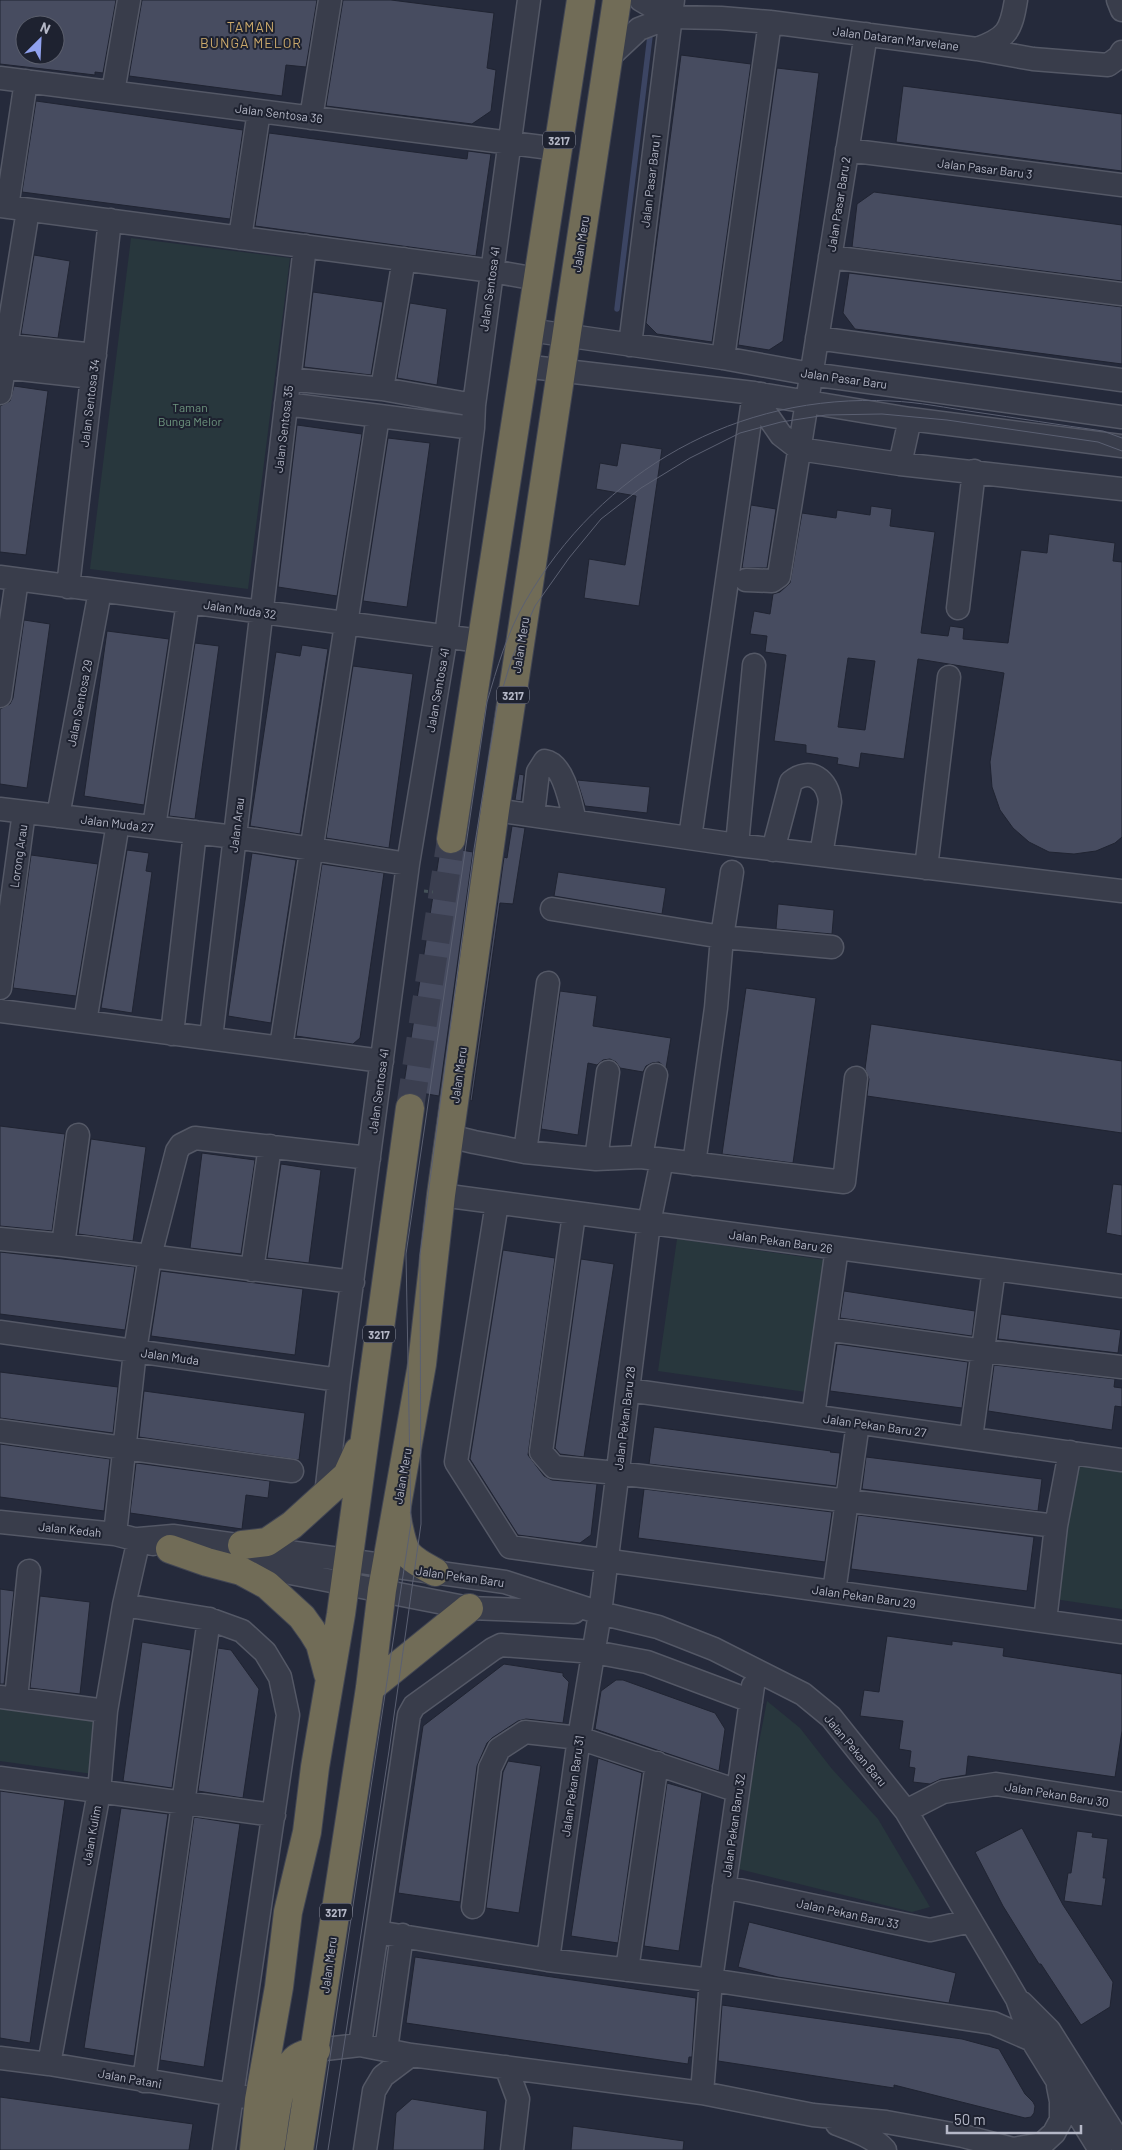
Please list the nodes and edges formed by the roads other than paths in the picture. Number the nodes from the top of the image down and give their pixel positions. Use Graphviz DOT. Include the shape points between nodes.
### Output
graph roads {
  1 [pos="129,0"];
  2 [pos="330,0"];
  3 [pos="529,0"];
  4 [pos="581,0"];
  5 [pos="617,0"];
  6 [pos="641,0"];
  7 [pos="1118,0"];
  8 [pos="672,8"];
  9 [pos="1014,9"];
  10 [pos="1122,10"];
  11 [pos="770,22"];
  12 [pos="866,34"];
  13 [pos="977,49"];
  14 [pos="1121,54"];
  15 [pos="608,58"];
  16 [pos="1033,59"];
  17 [pos="0,78"];
  18 [pos="26,81"];
  19 [pos="113,92"];
  20 [pos="259,111"];
  21 [pos="312,118"];
  22 [pos="509,142"];
  23 [pos="558,149"];
  24 [pos="847,150"];
  25 [pos="1122,185"];
  26 [pos="12,208"];
  27 [pos="110,220"];
  28 [pos="240,238"];
  29 [pos="305,246"];
  30 [pos="830,257"];
  31 [pos="404,259"];
  32 [pos="492,271"];
  33 [pos="537,279"];
  34 [pos="1122,294"];
  35 [pos="529,330"];
  36 [pos="567,335"];
  37 [pos="817,338"];
  38 [pos="3,345"];
  39 [pos="630,345"];
  40 [pos="95,355"];
  41 [pos="722,358"];
  42 [pos="524,366"];
  43 [pos="2,368"];
  44 [pos="561,370"];
  45 [pos="811,374"];
  46 [pos="92,377"];
  47 [pos="289,379"];
  48 [pos="1122,380"];
  49 [pos="382,389"];
  50 [pos="0,393"];
  51 [pos="757,394"];
  52 [pos="806,402"];
  53 [pos="286,404"];
  54 [pos="474,405"];
  55 [pos="378,416"];
  56 [pos="1122,417"];
  57 [pos="910,419"];
  58 [pos="473,428"];
  59 [pos="1122,446"];
  60 [pos="799,449"];
  61 [pos="900,464"];
  62 [pos="974,471"];
  63 [pos="1122,489"];
  64 [pos="9,578"];
  65 [pos="746,580"];
  66 [pos="68,586"];
  67 [pos="100,591"];
  68 [pos="188,602"];
  69 [pos="958,608"];
  70 [pos="261,612"];
  71 [pos="345,624"];
  72 [pos="446,636"];
  73 [pos="480,641"];
  74 [pos="754,665"];
  75 [pos="949,677"];
  76 [pos="0,696"];
  77 [pos="0,809"];
  78 [pos="495,810"];
  79 [pos="24,812"];
  80 [pos="533,815"];
  81 [pos="58,816"];
  82 [pos="575,821"];
  83 [pos="118,823"];
  84 [pos="154,827"];
  85 [pos="195,832"];
  86 [pos="235,837"];
  87 [pos="690,838"];
  88 [pos="451,839"];
  89 [pos="737,845"];
  90 [pos="311,849"];
  91 [pos="773,850"];
  92 [pos="821,856"];
  93 [pos="408,864"];
  94 [pos="926,868"];
  95 [pos="732,872"];
  96 [pos="1122,891"];
  97 [pos="552,910"];
  98 [pos="722,937"];
  99 [pos="832,947"];
  100 [pos="548,983"];
  101 [pos="0,988"];
  102 [pos="0,1011"];
  103 [pos="85,1022"];
  104 [pos="172,1034"];
  105 [pos="211,1038"];
  106 [pos="281,1047"];
  107 [pos="382,1061"];
  108 [pos="608,1072"];
  109 [pos="656,1075"];
  110 [pos="856,1078"];
  111 [pos="410,1108"];
  112 [pos="78,1135"];
  113 [pos="449,1136"];
  114 [pos="270,1146"];
  115 [pos="524,1152"];
  116 [pos="369,1158"];
  117 [pos="596,1159"];
  118 [pos="652,1159"];
  119 [pos="694,1164"];
  120 [pos="441,1195"];
  121 [pos="497,1203"];
  122 [pos="574,1214"];
  123 [pos="649,1223"];
  124 [pos="0,1239"];
  125 [pos="63,1245"];
  126 [pos="837,1248"];
  127 [pos="150,1256"];
  128 [pos="994,1269"];
  129 [pos="252,1270"];
  130 [pos="352,1282"];
  131 [pos="1122,1286"];
  132 [pos="826,1329"];
  133 [pos="0,1332"];
  134 [pos="135,1351"];
  135 [pos="984,1351"];
  136 [pos="1122,1367"];
  137 [pos="339,1380"];
  138 [pos="628,1390"];
  139 [pos="813,1416"];
  140 [pos="858,1423"];
  141 [pos="0,1431"];
  142 [pos="971,1438"];
  143 [pos="364,1439"];
  144 [pos="124,1449"];
  145 [pos="1070,1452"];
  146 [pos="1122,1460"];
  147 [pos="292,1472"];
  148 [pos="617,1473"];
  149 [pos="326,1495"];
  150 [pos="847,1501"];
  151 [pos="396,1514"];
  152 [pos="0,1522"];
  153 [pos="1056,1526"];
  154 [pos="115,1534"];
  155 [pos="139,1539"];
  156 [pos="242,1545"];
  157 [pos="170,1548"];
  158 [pos="606,1559"];
  159 [pos="29,1571"];
  160 [pos="345,1572"];
  161 [pos="435,1572"];
  162 [pos="384,1578"];
  163 [pos="834,1592"];
  164 [pos="124,1605"];
  165 [pos="469,1608"];
  166 [pos="600,1613"];
  167 [pos="209,1619"];
  168 [pos="1045,1621"];
  169 [pos="1122,1632"];
  170 [pos="594,1652"];
  171 [pos="756,1670"];
  172 [pos="370,1688"];
  173 [pos="8,1698"];
  174 [pos="751,1701"];
  175 [pos="106,1711"];
  176 [pos="579,1738"];
  177 [pos="657,1763"];
  178 [pos="315,1767"];
  179 [pos="0,1778"];
  180 [pos="738,1791"];
  181 [pos="99,1792"];
  182 [pos="183,1802"];
  183 [pos="1122,1804"];
  184 [pos="906,1811"];
  185 [pos="274,1815"];
  186 [pos="724,1887"];
  187 [pos="473,1907"];
  188 [pos="971,1921"];
  189 [pos="378,1932"];
  190 [pos="402,1935"];
  191 [pos="548,1960"];
  192 [pos="627,1970"];
  193 [pos="711,1980"];
  194 [pos="1017,1999"];
  195 [pos="1032,2040"];
  196 [pos="360,2045"];
  197 [pos="316,2050"];
  198 [pos="386,2050"];
  199 [pos="411,2055"];
  200 [pos="0,2058"];
  201 [pos="49,2064"];
  202 [pos="506,2067"];
  203 [pos="1057,2080"];
  204 [pos="144,2081"];
  205 [pos="702,2093"];
  206 [pos="233,2094"];
  207 [pos="259,2100"];
  208 [pos="813,2115"];
  209 [pos="1122,2145"];
  210 [pos="224,2150"];
  211 [pos="254,2150"];
  212 [pos="270,2150"];
  213 [pos="299,2150"];
  214 [pos="365,2150"];
  215 [pos="512,2150"];
  216 [pos="885,2150"];
  217 [pos="1015,2150"];
  218 [pos="1100,2150"];
  219 [pos="1112,2150"];
  1 -- 19 [label="street"];
  2 -- 21 [label="street"];
  3 -- 22 [label="street, Jalan Sentosa 41"];
  4 -- 23 [label="highway, 3217"];
  5 -- 15 [label="highway, Jalan Meru / 3217"];
  6 -- 8 [label="street"];
  7 -- 10 [label="street"];
  8 -- 11 [label="street, Jalan Dataran Marvelane" via="721,18"];
  8 -- 15 [label="street" via="639,29"];
  8 -- 39 [label="street, Jalan Pasar Baru 1"];
  9 -- 13 [label="street" via="1009,28 997,41"];
  9 -- 16 [label="street" via="1016,34"];
  11 -- 12 [label="street, Jalan Dataran Marvelane"];
  11 -- 41 [label="street"];
  12 -- 13 [label="street, Jalan Dataran Marvelane"];
  12 -- 24 [label="street, Jalan Pasar Baru 2"];
  13 -- 16 [label="street, Jalan Dataran Marvelane"];
  14 -- 16 [label="street, Jalan Dataran Marvelane" via="1108,65"];
  15 -- 36 [label="highway, Jalan Meru / 3217"];
  17 -- 18 [label="street, Jalan Sentosa 36"];
  18 -- 19 [label="street, Jalan Sentosa 36"];
  18 -- 26 [label="street"];
  19 -- 20 [label="street, Jalan Sentosa 36"];
  20 -- 21 [label="street, Jalan Sentosa 36"];
  20 -- 28 [label="street"];
  21 -- 22 [label="street, Jalan Sentosa 36"];
  22 -- 23 [label="street, Jalan Sentosa 36"];
  22 -- 32 [label="street, Jalan Sentosa 41"];
  23 -- 33 [label="highway, 3217"];
  24 -- 25 [label="street, Jalan Pasar Baru 3"];
  24 -- 30 [label="street, Jalan Pasar Baru 2"];
  26 -- 27 [label="street"];
  26 -- 38 [label="street"];
  27 -- 28 [label="street"];
  27 -- 40 [label="street, Jalan Sentosa 34"];
  28 -- 29 [label="street"];
  29 -- 31 [label="street"];
  29 -- 47 [label="street, Jalan Sentosa 35"];
  30 -- 34 [label="street"];
  30 -- 37 [label="street, Jalan Pasar Baru 2"];
  31 -- 32 [label="street"];
  31 -- 49 [label="street"];
  32 -- 33 [label="street"];
  32 -- 54 [label="street, Jalan Sentosa 41"];
  33 -- 35 [label="highway, 3217"];
  35 -- 36 [label="street, Jalan Pasar Baru"];
  35 -- 42 [label="highway, 3217"];
  36 -- 39 [label="street, Jalan Pasar Baru"];
  36 -- 44 [label="highway, Jalan Meru / 3217"];
  37 -- 45 [label="street, Jalan Pasar Baru 2"];
  37 -- 48 [label="street"];
  38 -- 40 [label="street"];
  39 -- 41 [label="street, Jalan Pasar Baru"];
  40 -- 46 [label="street, Jalan Sentosa 34"];
  41 -- 45 [label="street, Jalan Pasar Baru"];
  42 -- 44 [label="street"];
  42 -- 73 [label="highway, 3217"];
  43 -- 46 [label="street"];
  43 -- 50 [label="street"];
  44 -- 51 [label="street"];
  44 -- 78 [label="highway, Jalan Meru / 3217"];
  45 -- 52 [label="street, Jalan Pasar Baru 2"];
  45 -- 56 [label="street, Jalan Pasar Baru"];
  46 -- 66 [label="street, Jalan Sentosa 34"];
  47 -- 49 [label="street"];
  47 -- 53 [label="street, Jalan Sentosa 35"];
  49 -- 54 [label="street"];
  51 -- 52 [label="street"];
  51 -- 60 [label="street" via="765,412 782,435"];
  51 -- 87 [label="street"];
  52 -- 57 [label="street"];
  52 -- 60 [label="street, Jalan Pasar Baru 2"];
  53 -- 55 [label="street"];
  53 -- 70 [label="street, Jalan Sentosa 35"];
  54 -- 58 [label="street, Jalan Sentosa 41"];
  55 -- 58 [label="street"];
  55 -- 71 [label="street"];
  57 -- 59 [label="street"];
  57 -- 61 [label="street"];
  58 -- 72 [label="street, Jalan Sentosa 41"];
  60 -- 61 [label="street"];
  60 -- 65 [label="street, Jalan Pasar Baru 2" via="779,576 772,581"];
  61 -- 62 [label="street"];
  62 -- 63 [label="street"];
  62 -- 69 [label="street"];
  64 -- 66 [label="street, Jalan Muda 32"];
  64 -- 76 [label="street"];
  66 -- 67 [label="street, Jalan Muda 32"];
  67 -- 68 [label="street, Jalan Muda 32"];
  67 -- 81 [label="street, Jalan Sentosa 29"];
  68 -- 70 [label="street, Jalan Muda 32"];
  68 -- 84 [label="street"];
  70 -- 71 [label="street, Jalan Muda 32"];
  70 -- 86 [label="street, Jalan Arau"];
  71 -- 72 [label="street, Jalan Muda 32"];
  71 -- 90 [label="street"];
  72 -- 73 [label="street, Jalan Muda 32"];
  72 -- 93 [label="street, Jalan Sentosa 41"];
  73 -- 88 [label="highway, 3217"];
  74 -- 89 [label="street"];
  75 -- 94 [label="street"];
  77 -- 79 [label="street, Jalan Muda 27"];
  78 -- 80 [label="street"];
  78 -- 113 [label="highway, Jalan Meru / 3217"];
  79 -- 81 [label="street, Jalan Muda 27"];
  79 -- 101 [label="street, Lorong Arau"];
  80 -- 82 [label="street"];
  80 -- 82 [label="street" via="538,772 545,761 557,769 568,790"];
  81 -- 83 [label="street, Jalan Muda 27"];
  82 -- 87 [label="street"];
  83 -- 84 [label="street, Jalan Muda 27"];
  83 -- 103 [label="street"];
  84 -- 85 [label="street, Jalan Muda 27"];
  85 -- 86 [label="street, Jalan Muda 27"];
  85 -- 104 [label="street"];
  86 -- 90 [label="street, Jalan Muda 27"];
  86 -- 105 [label="street, Jalan Arau"];
  87 -- 89 [label="street"];
  89 -- 91 [label="street"];
  90 -- 93 [label="street, Jalan Muda 27"];
  90 -- 106 [label="street"];
  91 -- 92 [label="street"];
  91 -- 92 [label="street" via="791,782 808,775 819,778 829,795"];
  92 -- 94 [label="street"];
  93 -- 107 [label="street, Jalan Sentosa 41"];
  94 -- 96 [label="street"];
  95 -- 98 [label="street"];
  97 -- 98 [label="street"];
  98 -- 99 [label="street"];
  98 -- 119 [label="street" via="716,1008"];
  100 -- 115 [label="street"];
  102 -- 103 [label="street"];
  103 -- 104 [label="street"];
  104 -- 105 [label="street"];
  105 -- 106 [label="street"];
  106 -- 107 [label="street"];
  107 -- 116 [label="street, Jalan Sentosa 41"];
  108 -- 117 [label="street"];
  109 -- 118 [label="street, Jalan Pekan Baru 28"];
  110 -- 119 [label="street" via="844,1182"];
  111 -- 143 [label="highway, 3217"];
  112 -- 125 [label="street"];
  113 -- 115 [label="street"];
  113 -- 120 [label="highway, Jalan Meru / 3217"];
  114 -- 116 [label="street"];
  114 -- 127 [label="street" via="195,1138 181,1145"];
  114 -- 129 [label="street"];
  115 -- 117 [label="street"];
  116 -- 130 [label="street, Jalan Sentosa 41"];
  117 -- 118 [label="street"];
  118 -- 119 [label="street"];
  118 -- 123 [label="street, Jalan Pekan Baru 28"];
  120 -- 121 [label="street, Jalan Pekan Baru 26"];
  120 -- 151 [label="highway, Jalan Meru / 3217" via="422,1364"];
  121 -- 122 [label="street, Jalan Pekan Baru 26"];
  121 -- 158 [label="street, Jalan Pekan Baru 29" via="456,1462 510,1547"];
  122 -- 123 [label="street, Jalan Pekan Baru 26"];
  122 -- 148 [label="street" via="541,1452 554,1467"];
  123 -- 126 [label="street, Jalan Pekan Baru 26"];
  123 -- 138 [label="street, Jalan Pekan Baru 28"];
  124 -- 125 [label="street"];
  125 -- 127 [label="street"];
  126 -- 128 [label="street, Jalan Pekan Baru 26"];
  126 -- 132 [label="street"];
  127 -- 129 [label="street"];
  127 -- 134 [label="street"];
  128 -- 131 [label="street, Jalan Pekan Baru 26"];
  128 -- 135 [label="street"];
  129 -- 130 [label="street"];
  130 -- 137 [label="street, Jalan Sentosa 41"];
  132 -- 135 [label="street"];
  132 -- 139 [label="street"];
  133 -- 134 [label="street, Jalan Muda"];
  134 -- 137 [label="street, Jalan Muda"];
  134 -- 144 [label="street"];
  135 -- 136 [label="street"];
  135 -- 142 [label="street"];
  137 -- 149 [label="street, Jalan Sentosa 41"];
  138 -- 139 [label="street, Jalan Pekan Baru 27"];
  138 -- 148 [label="street, Jalan Pekan Baru 28"];
  139 -- 140 [label="street, Jalan Pekan Baru 27"];
  140 -- 142 [label="street, Jalan Pekan Baru 27"];
  140 -- 150 [label="street"];
  141 -- 144 [label="street"];
  142 -- 145 [label="street, Jalan Pekan Baru 27"];
  143 -- 149 [label="highway" via="347,1475"];
  143 -- 160 [label="highway, 3217"];
  144 -- 147 [label="street"];
  144 -- 154 [label="street"];
  145 -- 146 [label="street, Jalan Pekan Baru 27"];
  145 -- 153 [label="street"];
  148 -- 150 [label="street"];
  148 -- 158 [label="street, Jalan Pekan Baru 28"];
  149 -- 156 [label="highway" via="267,1542"];
  150 -- 153 [label="street"];
  150 -- 163 [label="street"];
  151 -- 161 [label="highway" via="408,1556"];
  151 -- 162 [label="highway, Jalan Meru / 3217"];
  152 -- 154 [label="street, Jalan Kedah"];
  153 -- 168 [label="street"];
  154 -- 155 [label="street, Jalan Kedah"];
  155 -- 156 [label="street" via="173,1536"];
  155 -- 157 [label="street"];
  155 -- 164 [label="street, Jalan Kulim"];
  156 -- 160 [label="street"];
  157 -- 160 [label="street"];
  157 -- 178 [label="highway" via="254,1577 279,1594 312,1631 325,1659 329,1680"];
  158 -- 163 [label="street, Jalan Pekan Baru 29"];
  158 -- 166 [label="street, Jalan Pekan Baru 28"];
  159 -- 173 [label="street"];
  160 -- 162 [label="street, Jalan Pekan Baru"];
  160 -- 178 [label="highway, 3217"];
  161 -- 162 [label="street, Jalan Pekan Baru"];
  161 -- 166 [label="street, Jalan Pekan Baru" via="505,1582"];
  162 -- 165 [label="street, Jalan Pekan Baru"];
  162 -- 172 [label="highway, Jalan Meru / 3217"];
  163 -- 168 [label="street, Jalan Pekan Baru 29"];
  164 -- 167 [label="street"];
  164 -- 175 [label="street, Jalan Kulim"];
  165 -- 166 [label="street, Jalan Pekan Baru"];
  165 -- 172 [label="highway"];
  166 -- 170 [label="street, Jalan Pekan Baru 31"];
  166 -- 171 [label="street, Jalan Pekan Baru" via="658,1627"];
  167 -- 182 [label="street"];
  167 -- 185 [label="street" via="242,1631 265,1652 280,1678 288,1715"];
  168 -- 169 [label="street, Jalan Pekan Baru 29"];
  170 -- 174 [label="street" via="647,1662"];
  170 -- 176 [label="street, Jalan Pekan Baru 31"];
  170 -- 189 [label="street" via="501,1645 414,1706 408,1715"];
  171 -- 174 [label="street, Jalan Pekan Baru 32"];
  171 -- 184 [label="street, Jalan Pekan Baru" via="803,1694 830,1717"];
  172 -- 197 [label="highway, Jalan Meru / 3217"];
  173 -- 175 [label="street"];
  174 -- 180 [label="street, Jalan Pekan Baru 32"];
  175 -- 181 [label="street, Jalan Kulim"];
  176 -- 177 [label="street"];
  176 -- 187 [label="street" via="525,1732 499,1749 490,1768"];
  176 -- 191 [label="street, Jalan Pekan Baru 31"];
  177 -- 180 [label="street"];
  177 -- 192 [label="street"];
  178 -- 207 [label="highway, 3217" via="307,1832 288,1912 279,1987"];
  179 -- 181 [label="street"];
  180 -- 186 [label="street, Jalan Pekan Baru 32"];
  181 -- 182 [label="street"];
  181 -- 201 [label="street, Jalan Kulim"];
  182 -- 185 [label="street"];
  182 -- 204 [label="street"];
  183 -- 184 [label="street, Jalan Pekan Baru 30" via="996,1784 943,1792"];
  184 -- 188 [label="street, Jalan Pekan Baru"];
  185 -- 206 [label="street"];
  186 -- 188 [label="street, Jalan Pekan Baru 33" via="930,1930"];
  186 -- 193 [label="street, Jalan Pekan Baru 32"];
  188 -- 194 [label="street, Jalan Pekan Baru"];
  189 -- 190 [label="street"];
  189 -- 196 [label="street"];
  190 -- 191 [label="street"];
  190 -- 198 [label="street"];
  191 -- 192 [label="street"];
  192 -- 193 [label="street"];
  193 -- 195 [label="street" via="992,2023"];
  193 -- 205 [label="street, Jalan Pekan Baru 32"];
  194 -- 195 [label="street, Jalan Pekan Baru"];
  194 -- 209 [label="street, Jalan Pekan Baru" via="1049,2030"];
  195 -- 203 [label="street, Jalan Pekan Baru"];
  196 -- 197 [label="street"];
  196 -- 198 [label="street"];
  197 -- 212 [label="highway" via="298,2057 289,2068"];
  197 -- 213 [label="highway, Jalan Meru / 3217"];
  198 -- 199 [label="street"];
  199 -- 202 [label="street"];
  199 -- 214 [label="street" via="383,2076 374,2091"];
  200 -- 201 [label="street, Jalan Patani"];
  201 -- 204 [label="street, Jalan Patani"];
  202 -- 205 [label="street"];
  202 -- 215 [label="street" via="518,2100"];
  203 -- 217 [label="street" via="1061,2120 1054,2133 1042,2144"];
  203 -- 218 [label="street, Jalan Pekan Baru"];
  204 -- 206 [label="street, Jalan Patani"];
  205 -- 208 [label="street"];
  206 -- 207 [label="street, Jalan Patani"];
  206 -- 210 [label="street"];
  207 -- 211 [label="highway, 3217"];
  208 -- 216 [label="street" via="866,2136"];
  208 -- 217 [label="street" via="886,2122 963,2136"];
  209 -- 219 [label="street"];
}
